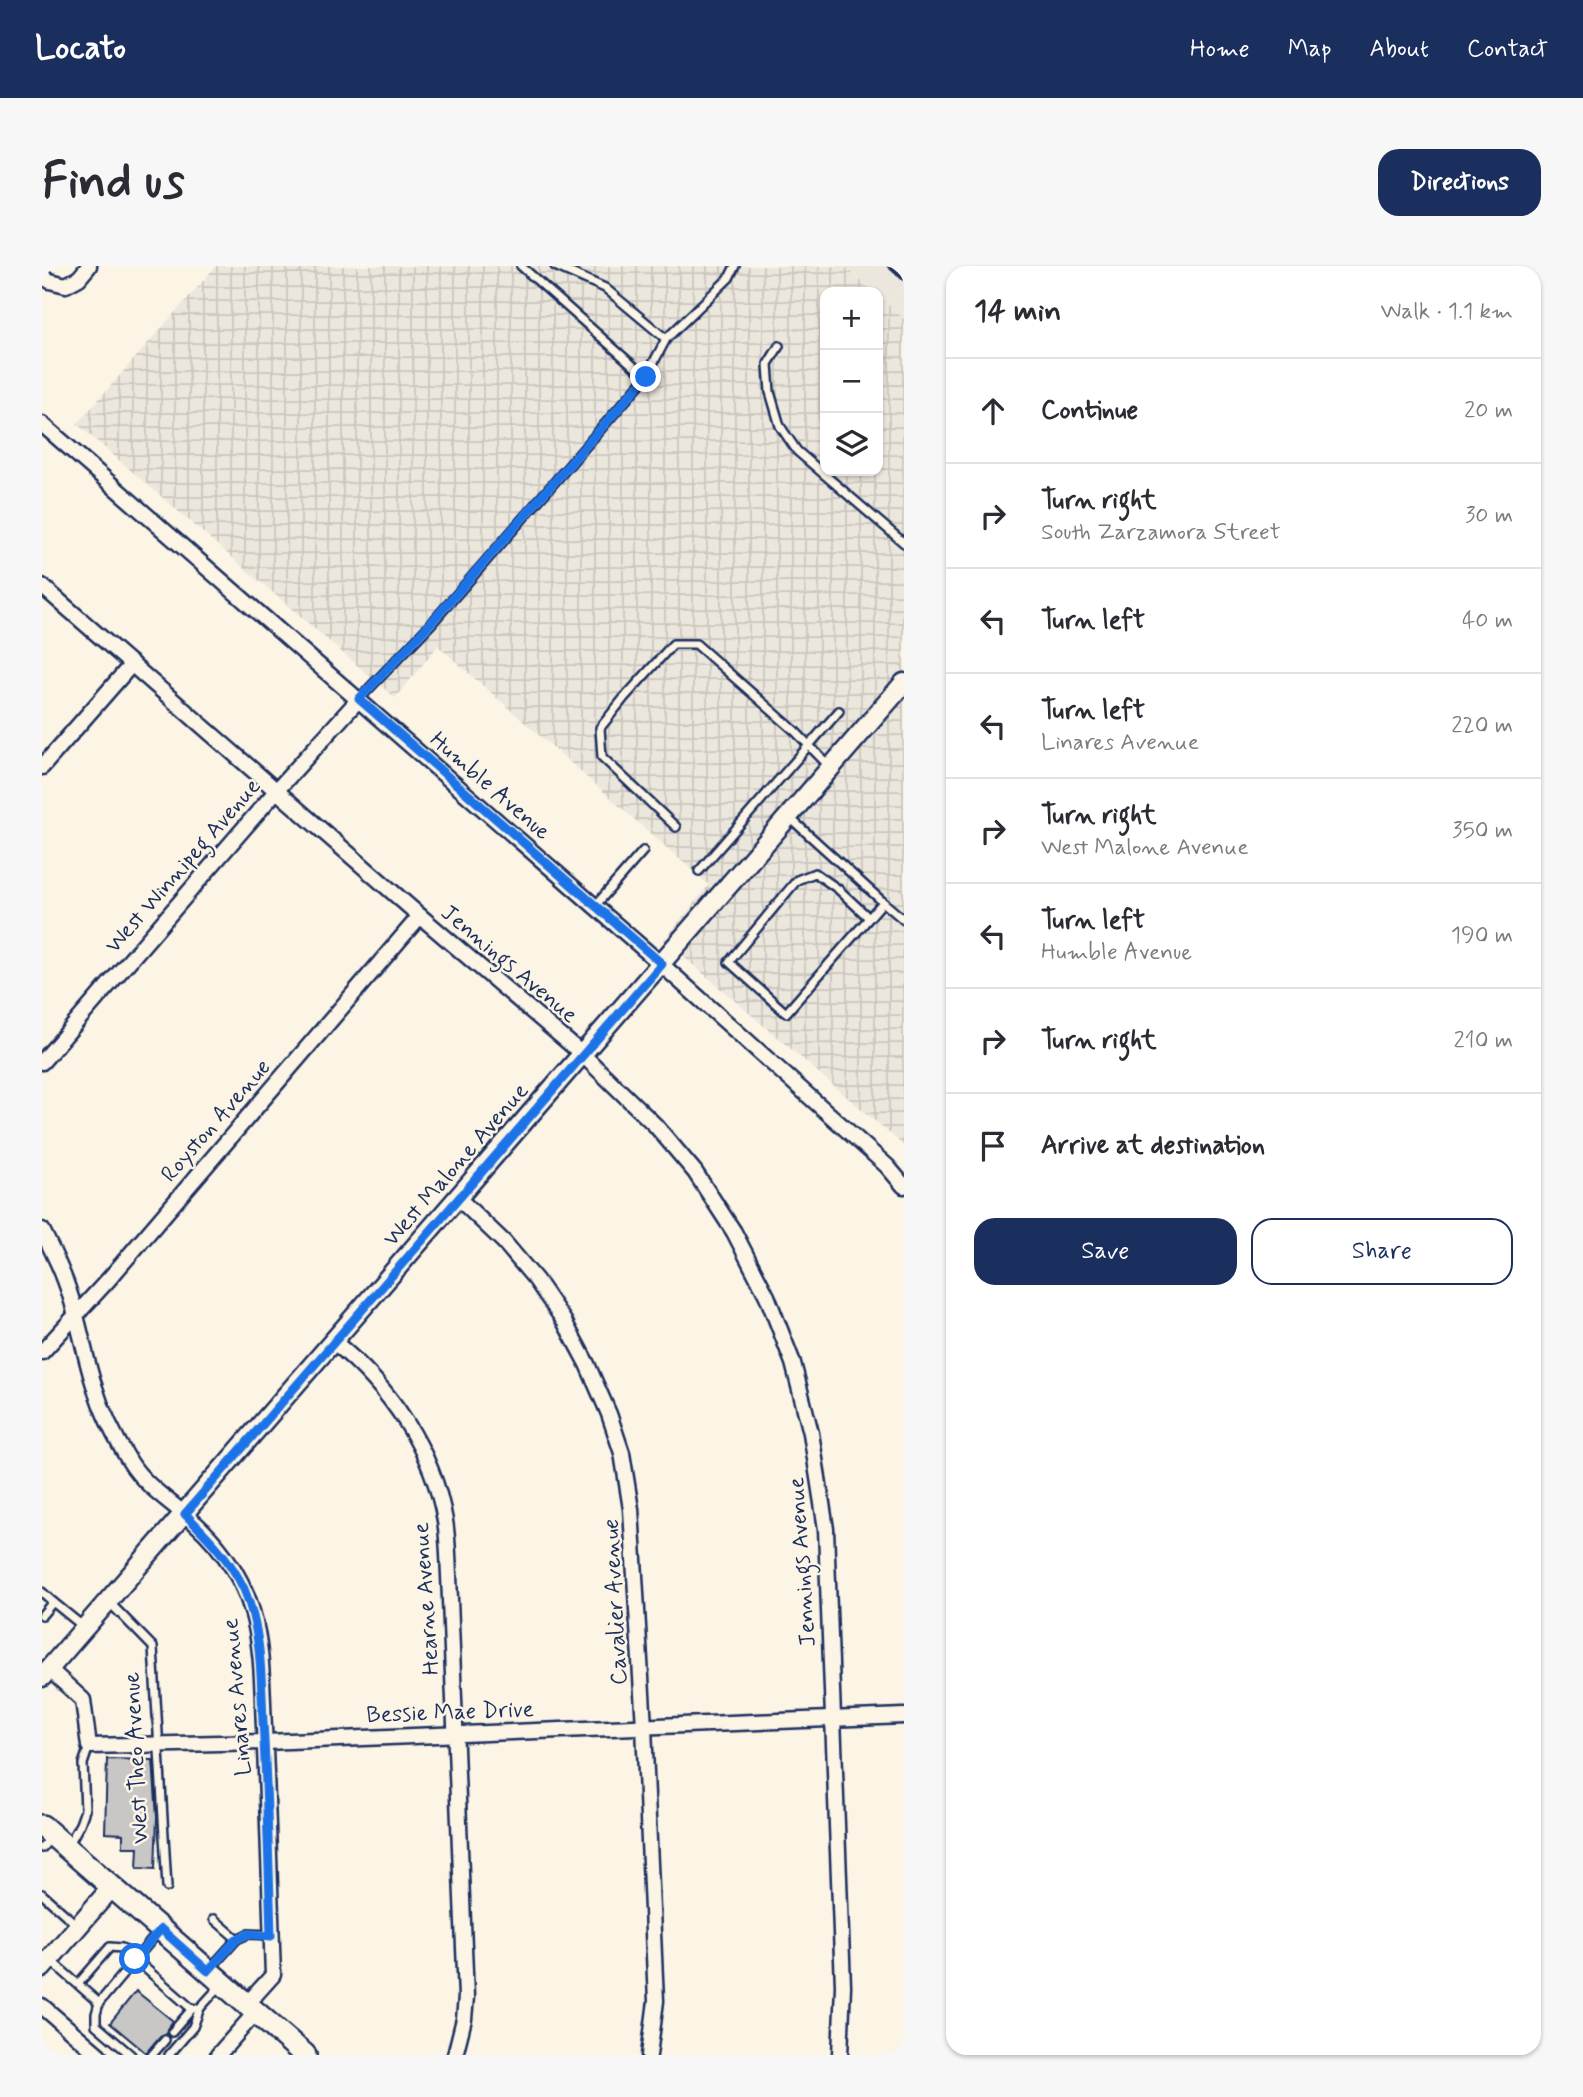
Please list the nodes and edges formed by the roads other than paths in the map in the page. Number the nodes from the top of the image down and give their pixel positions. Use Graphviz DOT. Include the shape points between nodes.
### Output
graph roads {
  1 [pos="89,266"];
  2 [pos="522,266"];
  3 [pos="555,266"];
  4 [pos="735,266"];
  5 [pos="42,276"];
  6 [pos="666,339"];
  7 [pos="779,346"];
  8 [pos="646,377"];
  9 [pos="42,424"];
  10 [pos="904,543"];
  11 [pos="42,586"];
  12 [pos="132,664"];
  13 [pos="904,683"];
  14 [pos="359,699"];
  15 [pos="839,711"];
  16 [pos="809,745"];
  17 [pos="42,767"];
  18 [pos="831,768"];
  19 [pos="277,790"];
  20 [pos="789,816"];
  21 [pos="676,827"];
  22 [pos="643,851"];
  23 [pos="699,871"];
  24 [pos="883,902"];
  25 [pos="595,906"];
  26 [pos="421,916"];
  27 [pos="869,918"];
  28 [pos="904,920"];
  29 [pos="662,964"];
  30 [pos="582,1054"];
  31 [pos="42,1062"];
  32 [pos="904,1186"];
  33 [pos="458,1198"];
  34 [pos="42,1230"];
  35 [pos="76,1316"];
  36 [pos="334,1342"];
  37 [pos="42,1352"];
  38 [pos="185,1514"];
  39 [pos="42,1592"];
  40 [pos="53,1602"];
  41 [pos="108,1602"];
  42 [pos="42,1615"];
  43 [pos="85,1628"];
  44 [pos="46,1673"];
  45 [pos="904,1716"];
  46 [pos="833,1719"];
  47 [pos="644,1727"];
  48 [pos="454,1734"];
  49 [pos="265,1742"];
  50 [pos="159,1744"];
  51 [pos="89,1746"];
  52 [pos="51,1839"];
  53 [pos="112,1887"];
  54 [pos="167,1888"];
  55 [pos="42,1894"];
  56 [pos="214,1919"];
  57 [pos="79,1926"];
  58 [pos="161,1929"];
  59 [pos="271,1936"];
  60 [pos="237,1939"];
  61 [pos="135,1959"];
  62 [pos="46,1964"];
  63 [pos="216,1977"];
  64 [pos="78,1984"];
  65 [pos="99,2003"];
  66 [pos="42,2006"];
  67 [pos="251,2008"];
  68 [pos="196,2009"];
  69 [pos="172,2032"];
  70 [pos="164,2040"];
  71 [pos="99,2055"];
  72 [pos="131,2055"];
  73 [pos="152,2055"];
  74 [pos="169,2055"];
  75 [pos="218,2055"];
  76 [pos="305,2055"];
  77 [pos="455,2055"];
  78 [pos="649,2055"];
  79 [pos="840,2055"];
  1 -- 5 [label="street" via="66,285"];
  2 -- 8 [label="lane"];
  3 -- 6 [label="lane" via="605,288"];
  4 -- 6 [label="lane" via="729,278"];
  6 -- 8 [label="lane"];
  7 -- 10 [label="lane" via="768,364 770,393 780,426 797,451"];
  8 -- 14 [label="lane"];
  9 -- 14 [label="street, Humble Avenue"];
  11 -- 12 [label="street, Jennings Avenue"];
  12 -- 17 [label="street"];
  12 -- 19 [label="street, Jennings Avenue"];
  13 -- 18 [label="street, West Malone Avenue"];
  14 -- 19 [label="street, West Winnipeg Avenue"];
  14 -- 25 [label="street, Humble Avenue"];
  15 -- 16 [label="lane"];
  16 -- 18 [label="lane"];
  16 -- 21 [label="lane" via="696,644 673,644 600,728 602,757"];
  16 -- 23 [label="lane"];
  18 -- 20 [label="street, West Malone Avenue"];
  19 -- 26 [label="street, Jennings Avenue"];
  19 -- 31 [label="street, West Winnipeg Avenue"];
  20 -- 24 [label="lane"];
  20 -- 29 [label="street, West Malone Avenue"];
  22 -- 25 [label="lane"];
  24 -- 27 [label="lane"];
  24 -- 28 [label="lane"];
  25 -- 29 [label="street, Humble Avenue"];
  26 -- 30 [label="street, Jennings Avenue"];
  26 -- 35 [label="street, Royston Avenue"];
  27 -- 27 [label="lane" via="786,1013 729,962 797,880 815,873"];
  29 -- 30 [label="street, West Malone Avenue"];
  29 -- 32 [label="street, Humble Avenue"];
  30 -- 33 [label="street, West Malone Avenue"];
  30 -- 46 [label="street, Jennings Avenue" via="656,1126 695,1172 734,1232 767,1296 793,1363 811,1433 826,1529"];
  33 -- 36 [label="street, West Malone Avenue"];
  33 -- 47 [label="street, Cavalier Avenue" via="536,1280 570,1331 609,1414 632,1509"];
  34 -- 35 [label="street, Linares Avenue" via="60,1265"];
  35 -- 37 [label="street, Royston Avenue"];
  35 -- 38 [label="street, Linares Avenue" via="104,1413 131,1463 150,1486"];
  36 -- 38 [label="street, West Malone Avenue"];
  36 -- 48 [label="street, Hearne Avenue" via="397,1407 435,1484 447,1542"];
  38 -- 41 [label="street, West Malone Avenue"];
  38 -- 49 [label="street, Linares Avenue" via="224,1554 251,1608 259,1647"];
  39 -- 40 [label="lane"];
  40 -- 42 [label="lane"];
  40 -- 43 [label="lane"];
  41 -- 43 [label="street, West Malone Avenue"];
  41 -- 50 [label="lane, West Theo Avenue" via="153,1647"];
  43 -- 44 [label="street, West Malone Avenue"];
  44 -- 51 [label="street" via="83,1700"];
  45 -- 46 [label="street, Bessie Mae Drive"];
  46 -- 47 [label="street, Bessie Mae Drive"];
  46 -- 79 [label="street, Jennings Avenue" via="844,1986"];
  47 -- 48 [label="street, Bessie Mae Drive"];
  47 -- 78 [label="street, Cavalier Avenue" via="656,2001"];
  48 -- 49 [label="street, Bessie Mae Drive"];
  48 -- 77 [label="street, Hearne Avenue" via="466,1997"];
  49 -- 50 [label="street, Bessie Mae Drive"];
  49 -- 59 [label="street, Linares Avenue"];
  50 -- 51 [label="street, Bessie Mae Drive"];
  50 -- 54 [label="lane, West Theo Avenue"];
  51 -- 52 [label="lane" via="83,1764 85,1810 80,1824"];
  52 -- 53 [label="main road"];
  53 -- 57 [label="street"];
  53 -- 58 [label="main road"];
  55 -- 57 [label="lane"];
  56 -- 60 [label="lane"];
  57 -- 62 [label="street"];
  58 -- 61 [label="lane"];
  58 -- 63 [label="main road"];
  59 -- 60 [label="lane" via="248,1934"];
  59 -- 67 [label="street, Linares Avenue" via="273,1975"];
  60 -- 63 [label="lane"];
  61 -- 64 [label="lane" via="122,1948 110,1947"];
  61 -- 65 [label="lane"];
  61 -- 68 [label="lane"];
  62 -- 64 [label="lane"];
  63 -- 67 [label="main road"];
  63 -- 68 [label="lane"];
  64 -- 65 [label="lane"];
  65 -- 72 [label="lane" via="96,2025"];
  66 -- 71 [label="street"];
  67 -- 75 [label="street, Linares Avenue"];
  67 -- 76 [label="main road"];
  68 -- 69 [label="lane"];
  68 -- 74 [label="lane" via="193,2027"];
  70 -- 73 [label="lane"];
}
